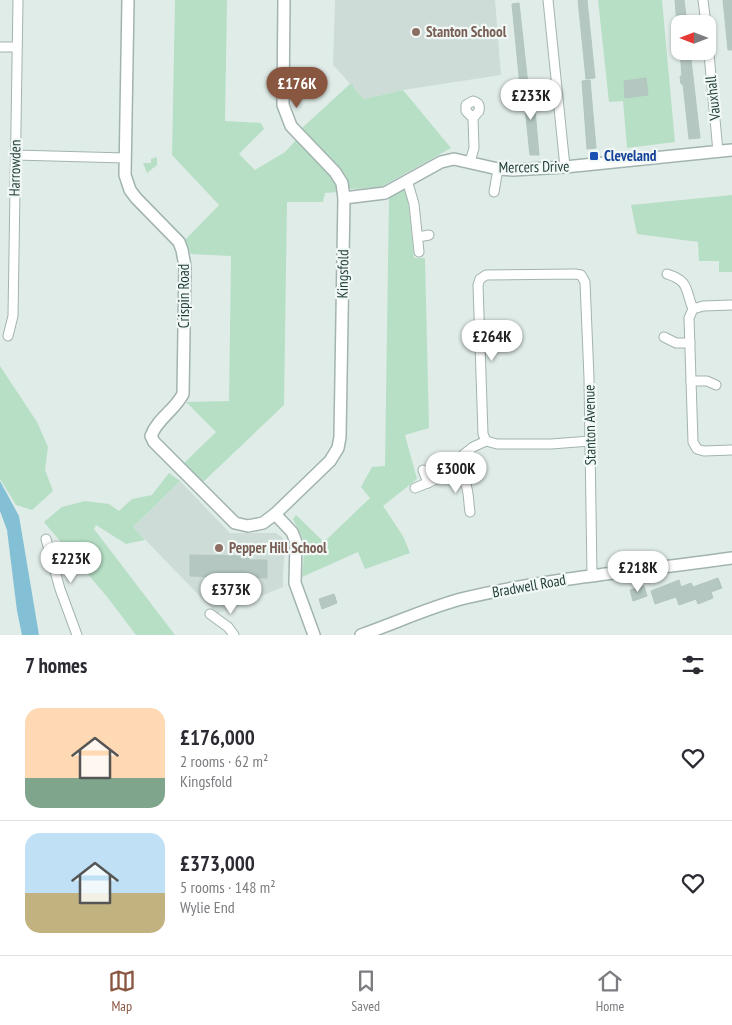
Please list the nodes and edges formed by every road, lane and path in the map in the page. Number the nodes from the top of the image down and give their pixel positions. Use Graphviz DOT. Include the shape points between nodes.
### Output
graph roads {
  1 [pos="18,0"];
  2 [pos="128,0"];
  3 [pos="284,0"];
  4 [pos="548,0"];
  5 [pos="703,0"];
  6 [pos="705,15"];
  7 [pos="0,46"];
  8 [pos="17,47"];
  9 [pos="710,60"];
  10 [pos="472,118"];
  11 [pos="732,150"];
  12 [pos="718,152"];
  13 [pos="15,155"];
  14 [pos="126,158"];
  15 [pos="470,162"];
  16 [pos="565,167"];
  17 [pos="498,169"];
  18 [pos="407,180"];
  19 [pos="494,192"];
  20 [pos="344,198"];
  21 [pos="429,235"];
  22 [pos="418,237"];
  23 [pos="418,252"];
  24 [pos="667,274"];
  25 [pos="732,305"];
  26 [pos="693,309"];
  27 [pos="8,336"];
  28 [pos="664,338"];
  29 [pos="690,343"];
  30 [pos="691,381"];
  31 [pos="716,384"];
  32 [pos="486,441"];
  33 [pos="590,441"];
  34 [pos="732,450"];
  35 [pos="423,470"];
  36 [pos="454,470"];
  37 [pos="428,482"];
  38 [pos="415,488"];
  39 [pos="470,512"];
  40 [pos="275,514"];
  41 [pos="248,526"];
  42 [pos="46,539"];
  43 [pos="732,558"];
  44 [pos="592,575"];
  45 [pos="210,614"];
  46 [pos="77,635"];
  47 [pos="234,635"];
  48 [pos="314,635"];
  49 [pos="361,635"];
  1 -- 8 [label="street, Harrowden"];
  2 -- 14 [label="street, Crispin Road"];
  3 -- 20 [label="street, Kingsfold" via="285,113 291,126 336,172"];
  4 -- 16 [label="street"];
  5 -- 6 [label="street"];
  7 -- 8 [label="street"];
  8 -- 13 [label="street, Harrowden"];
  9 -- 12 [label="street, Vauxhall"];
  10 -- 15 [label="street" via="474,148"];
  11 -- 12 [label="street, Mercers Drive"];
  12 -- 16 [label="street, Mercers Drive"];
  13 -- 14 [label="street"];
  13 -- 27 [label="street, Harrowden" via="12,316"];
  14 -- 41 [label="street, Crispin Road" via="125,175 130,190 179,242 185,266 183,394 178,405 154,428 151,436 229,518"];
  15 -- 17 [label="street, Mercers Drive"];
  15 -- 18 [label="street, Mercers Drive" via="454,159 441,162"];
  16 -- 17 [label="street, Mercers Drive"];
  17 -- 19 [label="street"];
  18 -- 20 [label="street, Mercers Drive" via="385,193"];
  18 -- 22 [label="street"];
  20 -- 40 [label="street, Kingsfold" via="338,448 330,461"];
  21 -- 22 [label="street"];
  22 -- 23 [label="street"];
  24 -- 26 [label="street" via="684,282"];
  25 -- 26 [label="street"];
  26 -- 29 [label="street" via="689,318"];
  28 -- 29 [label="street" via="676,343"];
  29 -- 30 [label="street"];
  30 -- 31 [label="street"];
  30 -- 34 [label="street" via="693,442 697,449"];
  32 -- 33 [label="street" via="514,445"];
  32 -- 33 [label="street, Stanton Avenue" via="483,434 478,326 478,285 486,275 581,275 585,282"];
  32 -- 36 [label="street" via="464,454"];
  33 -- 44 [label="street, Stanton Avenue"];
  35 -- 37 [label="street"];
  36 -- 37 [label="street"];
  36 -- 39 [label="street" via="465,481"];
  37 -- 38 [label="street"];
  40 -- 41 [label="street, Kingsfold" via="263,523"];
  40 -- 48 [label="street" via="292,532 296,542 295,583"];
  42 -- 46 [label="street"];
  43 -- 44 [label="street, Bradwell Road"];
  44 -- 49 [label="street, Bradwell Road" via="463,599"];
  45 -- 47 [label="street"];
}
